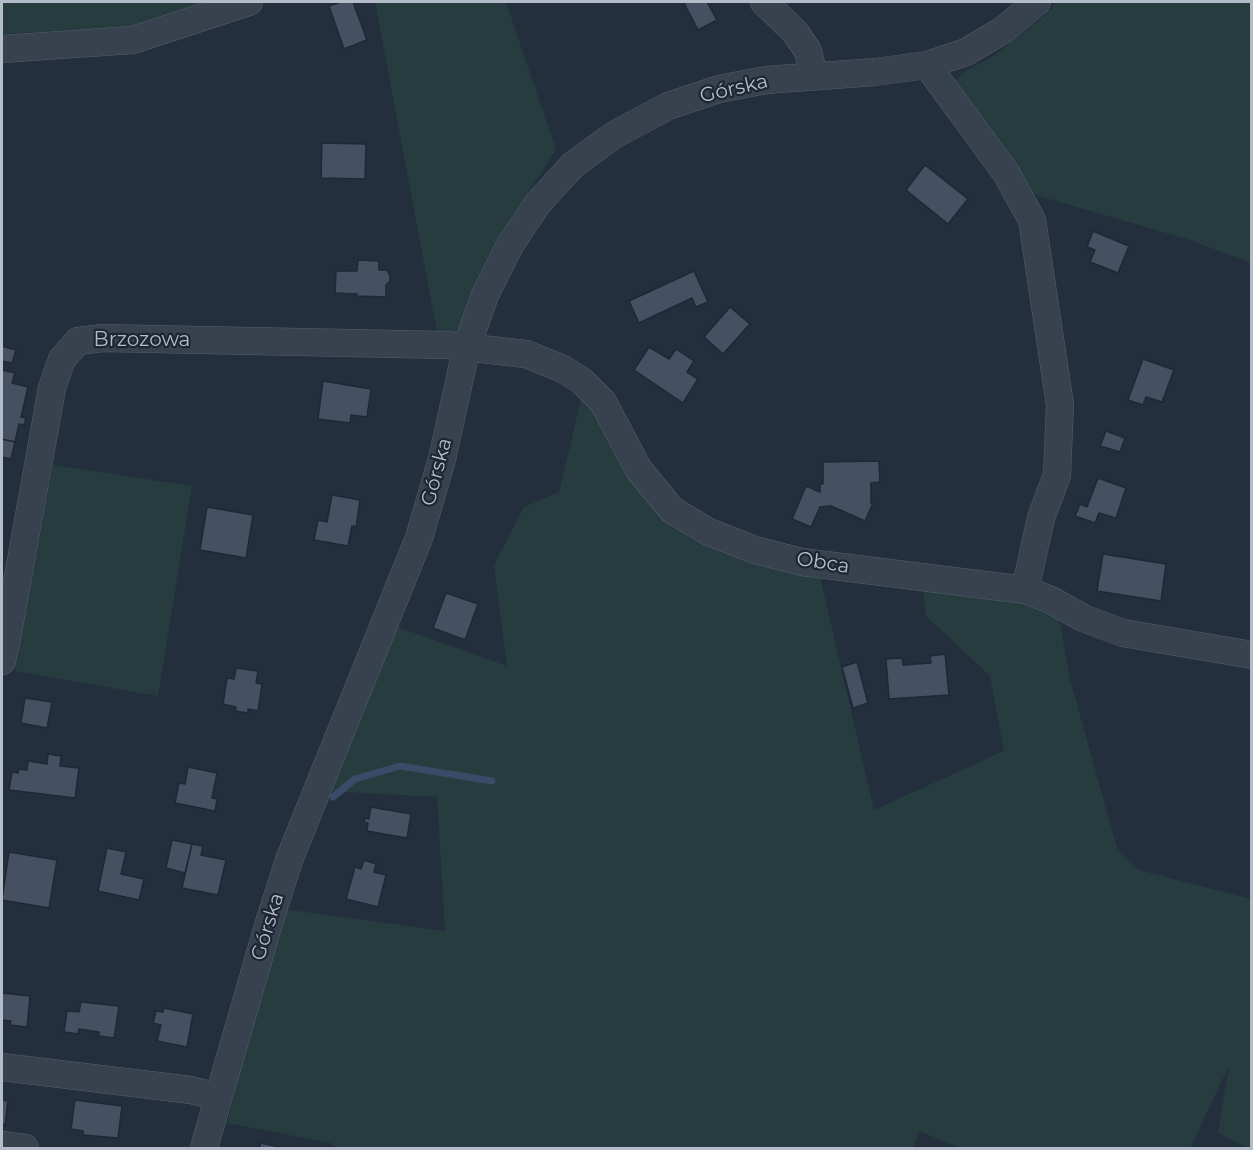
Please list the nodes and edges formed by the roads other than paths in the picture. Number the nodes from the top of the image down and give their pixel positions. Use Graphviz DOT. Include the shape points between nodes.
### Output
graph roads {
  1 [pos="249,2"];
  2 [pos="764,2"];
  3 [pos="1037,2"];
  4 [pos="2,49"];
  5 [pos="927,65"];
  6 [pos="814,76"];
  7 [pos="467,346"];
  8 [pos="1025,590"];
  9 [pos="1251,655"];
  10 [pos="2,661"];
  11 [pos="2,1067"];
  12 [pos="218,1097"];
  13 [pos="2,1146"];
  14 [pos="25,1149"];
  15 [pos="204,1149"];
  1 -- 4 [label="street" via="133,40"];
  2 -- 6 [label="street" via="795,32 808,51"];
  3 -- 5 [label="street, Górska" via="1003,30 966,52"];
  5 -- 6 [label="street, Górska"];
  5 -- 8 [label="street" via="1006,173 1032,220 1060,405 1057,475 1041,518"];
  6 -- 7 [label="street, Górska" via="719,89 668,106 614,135 574,164 538,203 510,245 485,295"];
  7 -- 8 [label="street, Obca" via="526,354 582,381 603,402 639,470 672,510 709,532 755,550 802,561"];
  7 -- 10 [label="street, Brzozowa" via="103,338 78,341 62,359 52,388"];
  7 -- 12 [label="street, Górska" via="442,459 418,538 289,860"];
  8 -- 9 [label="street, Obca" via="1123,633"];
  11 -- 12 [label="street" via="191,1090"];
  12 -- 15 [label="street, Górska"];
  13 -- 14 [label="street"];
}
